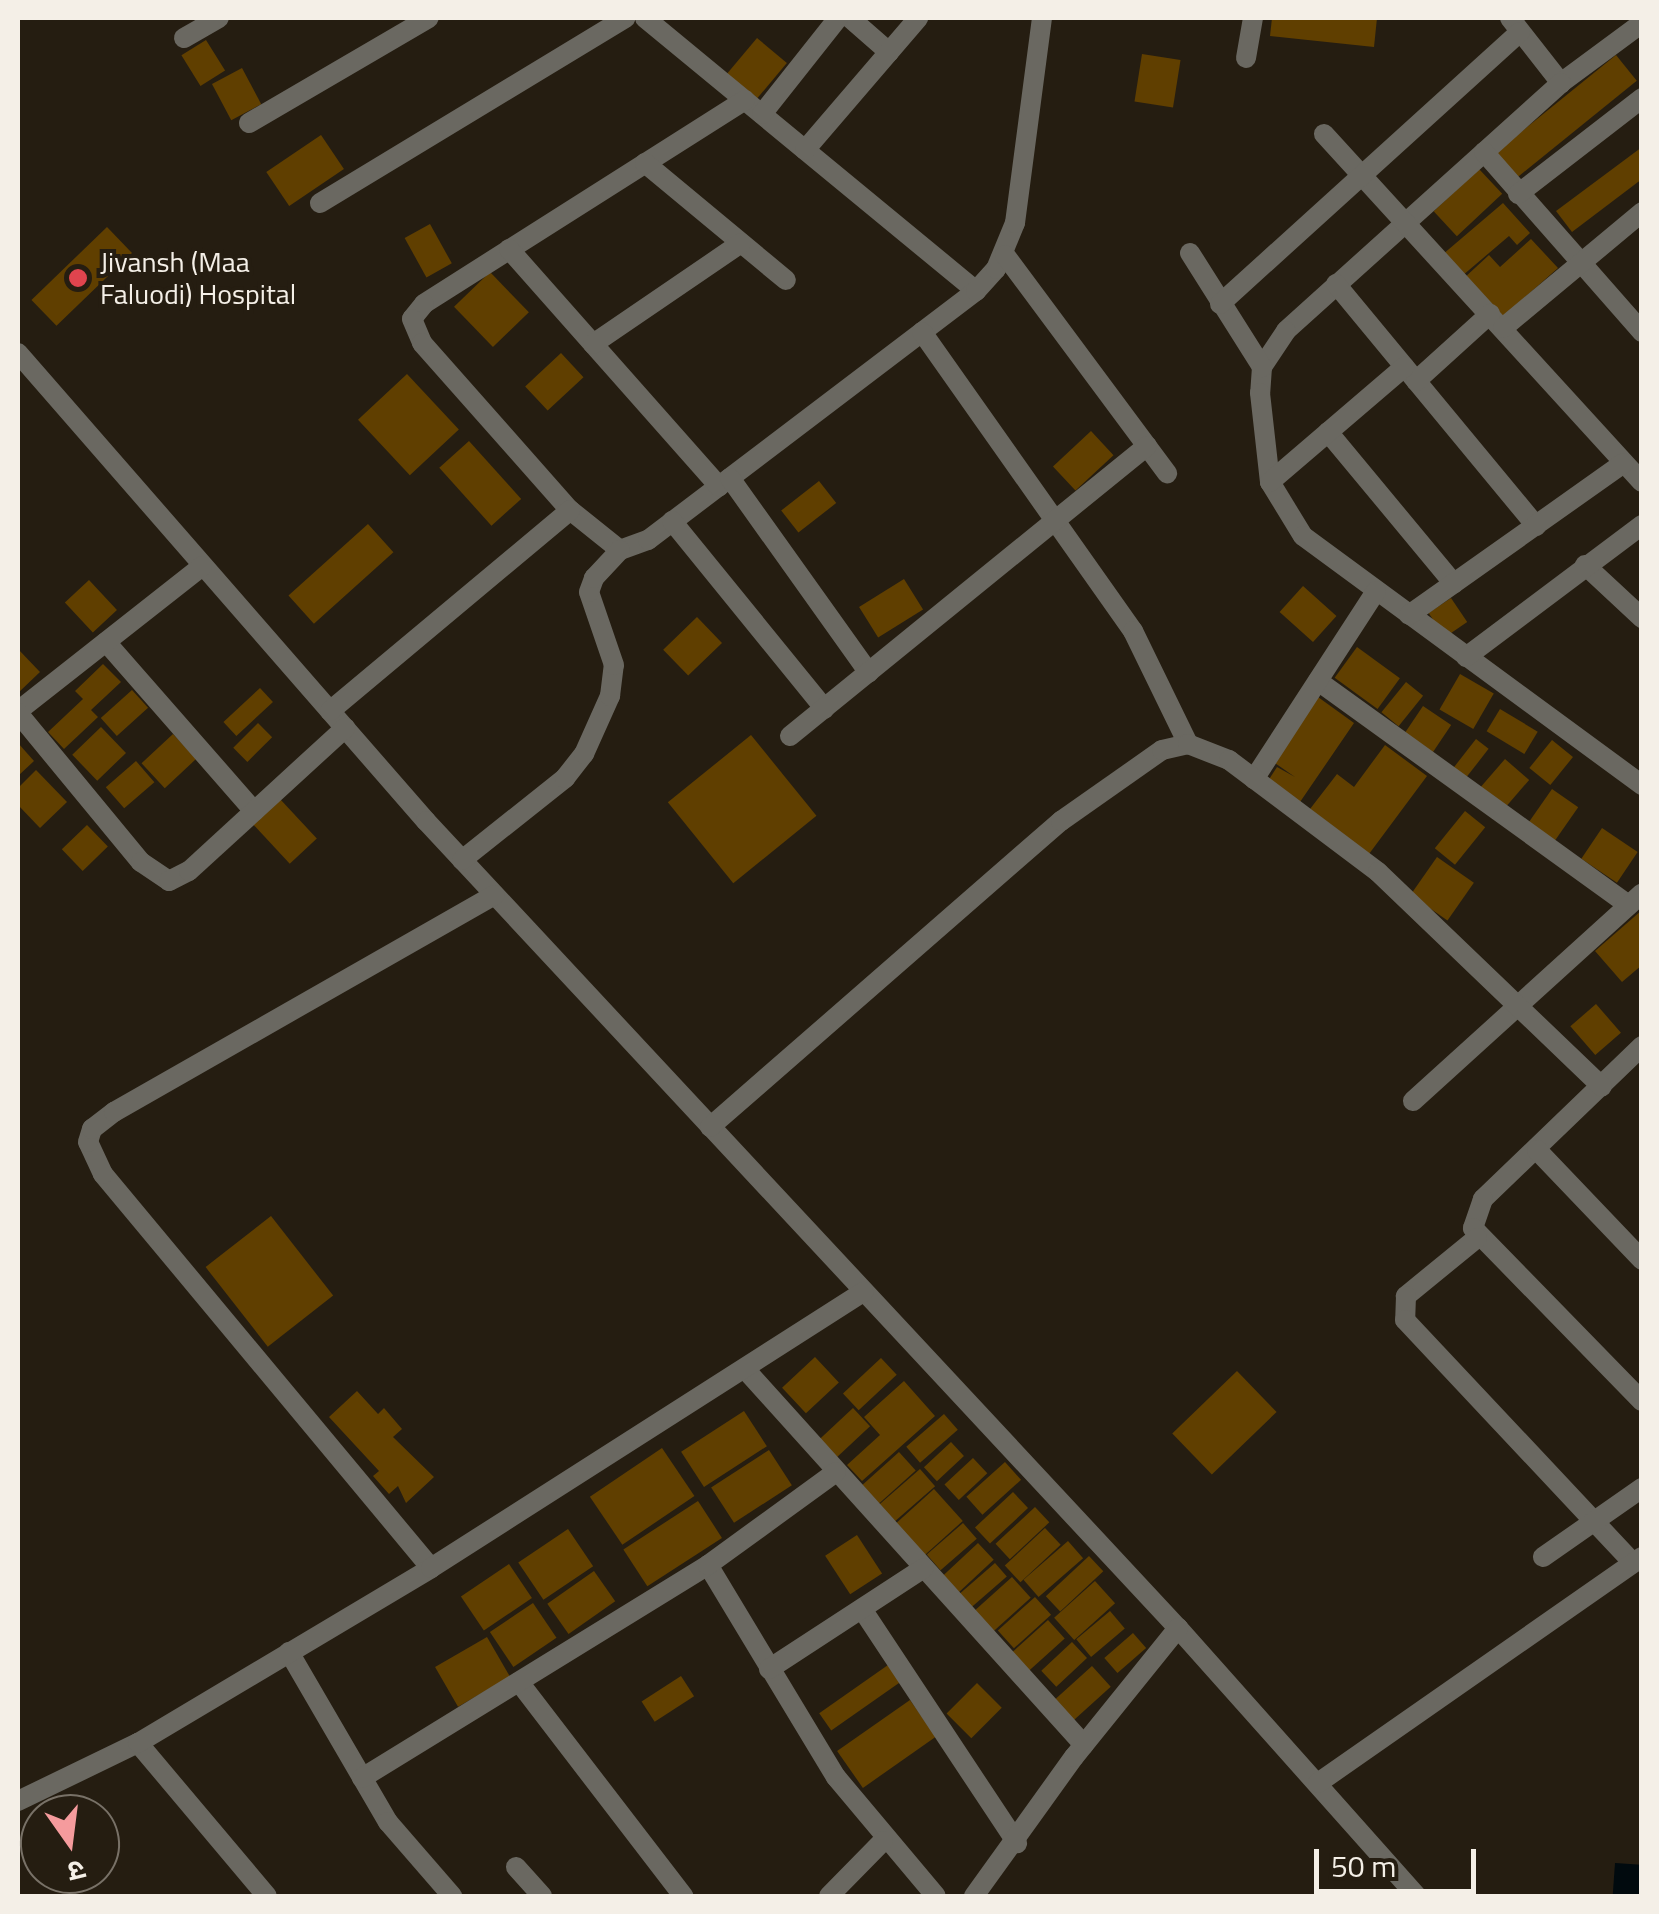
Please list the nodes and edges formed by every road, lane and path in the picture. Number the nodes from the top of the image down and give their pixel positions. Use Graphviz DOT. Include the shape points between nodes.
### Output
graph roads {
  1 [pos="219,18"];
  2 [pos="429,18"];
  3 [pos="625,18"];
  4 [pos="645,18"];
  5 [pos="838,18"];
  6 [pos="850,18"];
  7 [pos="918,18"];
  8 [pos="1042,18"];
  9 [pos="1252,18"];
  10 [pos="1515,24"];
  11 [pos="1637,26"];
  12 [pos="184,38"];
  13 [pos="890,52"];
  14 [pos="1246,58"];
  15 [pos="1561,83"];
  16 [pos="1642,98"];
  17 [pos="754,107"];
  18 [pos="249,123"];
  19 [pos="1324,134"];
  20 [pos="806,150"];
  21 [pos="1484,152"];
  22 [pos="645,163"];
  23 [pos="1361,174"];
  24 [pos="1518,194"];
  25 [pos="320,203"];
  26 [pos="1642,212"];
  27 [pos="1408,224"];
  28 [pos="742,243"];
  29 [pos="509,249"];
  30 [pos="1190,253"];
  31 [pos="1005,255"];
  32 [pos="1580,261"];
  33 [pos="786,280"];
  34 [pos="1336,284"];
  35 [pos="976,291"];
  36 [pos="1220,304"];
  37 [pos="1496,321"];
  38 [pos="922,332"];
  39 [pos="1642,332"];
  40 [pos="593,344"];
  41 [pos="18,353"];
  42 [pos="1262,367"];
  43 [pos="1410,374"];
  44 [pos="1328,432"];
  45 [pos="1147,446"];
  46 [pos="1624,463"];
  47 [pos="1167,472"];
  48 [pos="724,482"];
  49 [pos="1270,482"];
  50 [pos="1642,482"];
  51 [pos="570,510"];
  52 [pos="672,521"];
  53 [pos="1642,525"];
  54 [pos="1054,526"];
  55 [pos="1536,526"];
  56 [pos="620,550"];
  57 [pos="1585,565"];
  58 [pos="202,566"];
  59 [pos="1454,584"];
  60 [pos="1376,591"];
  61 [pos="1410,615"];
  62 [pos="1642,618"];
  63 [pos="106,642"];
  64 [pos="1466,657"];
  65 [pos="869,673"];
  66 [pos="1318,681"];
  67 [pos="824,709"];
  68 [pos="330,711"];
  69 [pos="18,712"];
  70 [pos="344,728"];
  71 [pos="790,736"];
  72 [pos="1188,744"];
  73 [pos="1254,779"];
  74 [pos="1642,785"];
  75 [pos="254,811"];
  76 [pos="462,860"];
  77 [pos="494,895"];
  78 [pos="1635,899"];
  79 [pos="1521,1006"];
  80 [pos="1642,1046"];
  81 [pos="1602,1088"];
  82 [pos="1413,1102"];
  83 [pos="710,1127"];
  84 [pos="1537,1150"];
  85 [pos="1477,1238"];
  86 [pos="1642,1260"];
  87 [pos="863,1292"];
  88 [pos="745,1369"];
  89 [pos="1642,1401"];
  90 [pos="836,1472"];
  91 [pos="1642,1488"];
  92 [pos="1594,1522"];
  93 [pos="1543,1556"];
  94 [pos="1637,1560"];
  95 [pos="708,1564"];
  96 [pos="431,1568"];
  97 [pos="924,1568"];
  98 [pos="862,1609"];
  99 [pos="1178,1628"];
  100 [pos="290,1652"];
  101 [pos="770,1669"];
  102 [pos="519,1682"];
  103 [pos="138,1743"];
  104 [pos="1084,1745"];
  105 [pos="362,1778"];
  106 [pos="1318,1783"];
  107 [pos="18,1801"];
  108 [pos="883,1840"];
  109 [pos="1016,1843"];
  110 [pos="516,1867"];
  111 [pos="267,1896"];
  112 [pos="452,1896"];
  113 [pos="542,1896"];
  114 [pos="682,1896"];
  115 [pos="829,1896"];
  116 [pos="936,1896"];
  117 [pos="974,1896"];
  118 [pos="1417,1896"];
  1 -- 12 [label="street"];
  2 -- 18 [label="street"];
  3 -- 25 [label="street"];
  4 -- 17 [label="street"];
  5 -- 17 [label="street"];
  6 -- 13 [label="street"];
  7 -- 13 [label="street"];
  8 -- 31 [label="street"];
  9 -- 14 [label="street"];
  10 -- 15 [label="street"];
  10 -- 23 [label="street"];
  11 -- 15 [label="street"];
  13 -- 20 [label="street"];
  15 -- 21 [label="street"];
  16 -- 24 [label="street"];
  17 -- 20 [label="street"];
  17 -- 22 [label="street"];
  19 -- 23 [label="street"];
  20 -- 35 [label="street"];
  21 -- 24 [label="street"];
  21 -- 27 [label="street"];
  22 -- 28 [label="street"];
  22 -- 29 [label="street"];
  23 -- 27 [label="street"];
  23 -- 36 [label="street"];
  24 -- 32 [label="street"];
  26 -- 32 [label="street"];
  27 -- 34 [label="street"];
  27 -- 37 [label="street"];
  28 -- 33 [label="street"];
  28 -- 40 [label="street"];
  29 -- 40 [label="street"];
  29 -- 51 [label="street" via="415,310 412,329"];
  30 -- 36 [label="street"];
  31 -- 35 [label="street"];
  31 -- 45 [label="street"];
  32 -- 37 [label="street"];
  32 -- 39 [label="street"];
  34 -- 42 [label="street" via="1286,332"];
  34 -- 43 [label="street"];
  35 -- 38 [label="street"];
  36 -- 42 [label="street"];
  37 -- 43 [label="street"];
  37 -- 46 [label="street"];
  38 -- 48 [label="street"];
  38 -- 54 [label="street"];
  40 -- 48 [label="street"];
  41 -- 58 [label="street"];
  42 -- 49 [label="street" via="1261,442"];
  43 -- 44 [label="street"];
  43 -- 55 [label="street"];
  44 -- 49 [label="street"];
  44 -- 59 [label="street"];
  45 -- 47 [label="street"];
  45 -- 54 [label="street"];
  46 -- 50 [label="street"];
  46 -- 55 [label="street"];
  48 -- 52 [label="street"];
  48 -- 65 [label="street"];
  49 -- 60 [label="street" via="1303,536"];
  51 -- 56 [label="street"];
  51 -- 68 [label="street"];
  52 -- 56 [label="street"];
  52 -- 67 [label="street"];
  53 -- 57 [label="street"];
  54 -- 65 [label="street"];
  54 -- 72 [label="street" via="1134,631"];
  55 -- 59 [label="street"];
  56 -- 76 [label="street" via="590,592 614,664 610,696 584,754 565,778"];
  57 -- 62 [label="street"];
  57 -- 64 [label="street"];
  58 -- 63 [label="street"];
  58 -- 68 [label="street"];
  59 -- 61 [label="street"];
  60 -- 61 [label="street"];
  60 -- 66 [label="street"];
  61 -- 64 [label="street"];
  63 -- 69 [label="street"];
  63 -- 75 [label="street"];
  64 -- 74 [label="street"];
  65 -- 67 [label="street"];
  66 -- 73 [label="street"];
  66 -- 78 [label="street"];
  67 -- 71 [label="street"];
  68 -- 70 [label="street"];
  69 -- 75 [label="street" via="157,877 169,881 189,871"];
  70 -- 75 [label="street"];
  70 -- 76 [label="street"];
  72 -- 73 [label="street" via="1207,748"];
  72 -- 83 [label="street" via="1162,750 1060,821"];
  73 -- 79 [label="street" via="1378,872"];
  76 -- 77 [label="street"];
  77 -- 83 [label="street"];
  77 -- 96 [label="street" via="114,1112 92,1129 88,1142 104,1174"];
  78 -- 79 [label="street"];
  79 -- 81 [label="street"];
  79 -- 82 [label="street"];
  80 -- 81 [label="street"];
  81 -- 84 [label="street"];
  83 -- 87 [label="street"];
  84 -- 85 [label="street" via="1476,1210"];
  84 -- 86 [label="street"];
  85 -- 89 [label="street"];
  85 -- 92 [label="street" via="1406,1296 1405,1320"];
  87 -- 88 [label="street"];
  87 -- 99 [label="street"];
  88 -- 90 [label="street"];
  88 -- 96 [label="street"];
  90 -- 95 [label="street"];
  90 -- 97 [label="street"];
  91 -- 92 [label="street"];
  92 -- 93 [label="street"];
  92 -- 94 [label="street"];
  94 -- 106 [label="street"];
  95 -- 101 [label="street"];
  95 -- 102 [label="street"];
  96 -- 100 [label="street"];
  97 -- 98 [label="street"];
  97 -- 104 [label="street"];
  98 -- 101 [label="street"];
  98 -- 109 [label="street"];
  99 -- 104 [label="street"];
  99 -- 106 [label="street"];
  100 -- 103 [label="street"];
  100 -- 105 [label="street"];
  101 -- 108 [label="street"];
  102 -- 105 [label="street"];
  102 -- 114 [label="street"];
  103 -- 107 [label="street"];
  103 -- 111 [label="street"];
  104 -- 109 [label="street"];
  105 -- 112 [label="street" via="388,1822"];
  106 -- 118 [label="street"];
  108 -- 115 [label="street"];
  108 -- 116 [label="street"];
  109 -- 117 [label="street"];
  110 -- 113 [label="street"];
}
